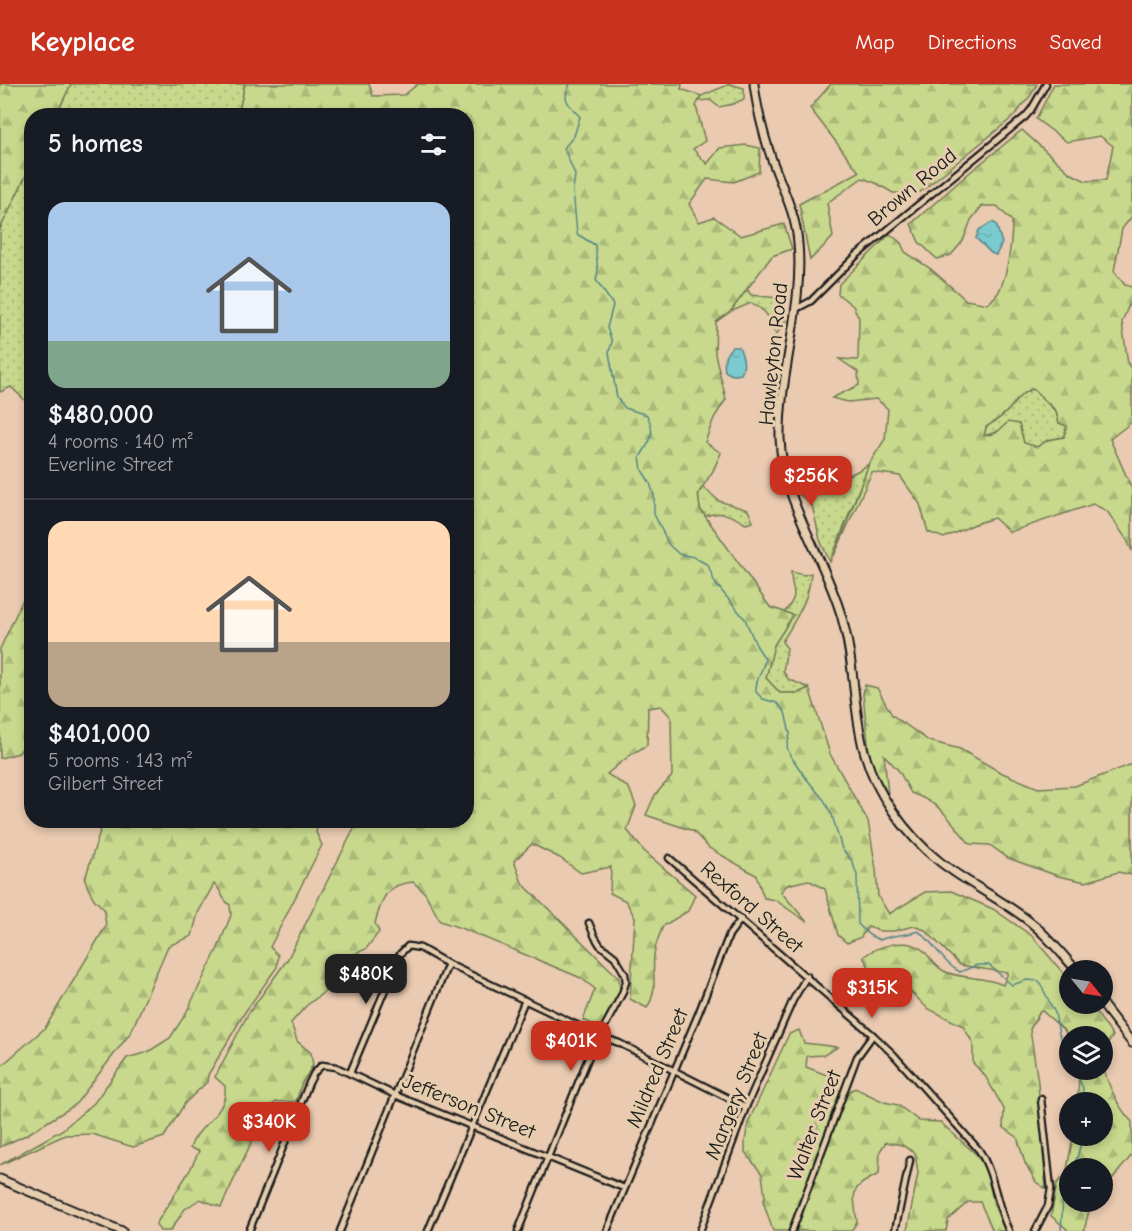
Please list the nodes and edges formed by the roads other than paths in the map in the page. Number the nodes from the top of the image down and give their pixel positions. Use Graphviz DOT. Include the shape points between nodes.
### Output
graph roads {
  1 [pos="754,84"];
  2 [pos="1047,84"];
  3 [pos="794,310"];
  4 [pos="669,858"];
  5 [pos="741,919"];
  6 [pos="590,923"];
  7 [pos="1067,960"];
  8 [pos="448,964"];
  9 [pos="807,976"];
  10 [pos="525,1000"];
  11 [pos="1110,1014"];
  12 [pos="873,1035"];
  13 [pos="600,1036"];
  14 [pos="1132,1043"];
  15 [pos="674,1071"];
  16 [pos="350,1073"];
  17 [pos="395,1095"];
  18 [pos="1041,1099"];
  19 [pos="746,1107"];
  20 [pos="472,1125"];
  21 [pos="549,1157"];
  22 [pos="910,1160"];
  23 [pos="0,1179"];
  24 [pos="624,1188"];
  25 [pos="122,1231"];
  26 [pos="249,1231"];
  27 [pos="340,1231"];
  28 [pos="428,1231"];
  29 [pos="518,1231"];
  30 [pos="607,1231"];
  31 [pos="700,1231"];
  32 [pos="792,1231"];
  33 [pos="895,1231"];
  34 [pos="1009,1231"];
  35 [pos="1035,1231"];
  1 -- 3 [label="street, Hawleyton Road" via="760,121 797,234"];
  2 -- 3 [label="street, Brown Road" via="1025,117 866,247 811,301"];
  3 -- 7 [label="street, Hawleyton Road" via="781,408 782,454 790,488 842,619 865,759 881,793 909,832 940,862 1034,924"];
  4 -- 5 [label="street, Rexford Street"];
  5 -- 9 [label="street, Rexford Street"];
  5 -- 15 [label="street, Mildred Street" via="729,935"];
  6 -- 13 [label="street" via="600,945 615,957 626,982"];
  8 -- 10 [label="street"];
  8 -- 16 [label="street" via="420,948 403,949"];
  8 -- 17 [label="street"];
  9 -- 12 [label="street, Rexford Street"];
  9 -- 19 [label="street, Margery Street"];
  10 -- 13 [label="street"];
  10 -- 20 [label="street"];
  11 -- 14 [label="street"];
  12 -- 32 [label="street, Walter Street" via="857,1057"];
  12 -- 34 [label="street, Rexford Street" via="979,1150 988,1164"];
  13 -- 15 [label="street"];
  13 -- 21 [label="street"];
  15 -- 19 [label="street"];
  15 -- 24 [label="street, Mildred Street"];
  16 -- 17 [label="street, Jefferson Street"];
  16 -- 26 [label="street, Jefferson Street" via="322,1065 314,1072"];
  17 -- 20 [label="street, Jefferson Street"];
  17 -- 27 [label="street"];
  18 -- 35 [label="street" via="1051,1189 1048,1206"];
  19 -- 31 [label="street, Margery Street"];
  20 -- 21 [label="street, Jefferson Street"];
  20 -- 28 [label="street"];
  21 -- 24 [label="street, Jefferson Street"];
  21 -- 29 [label="street"];
  22 -- 33 [label="street"];
  23 -- 25 [label="street"];
  24 -- 30 [label="street, Mildred Street"];
}
